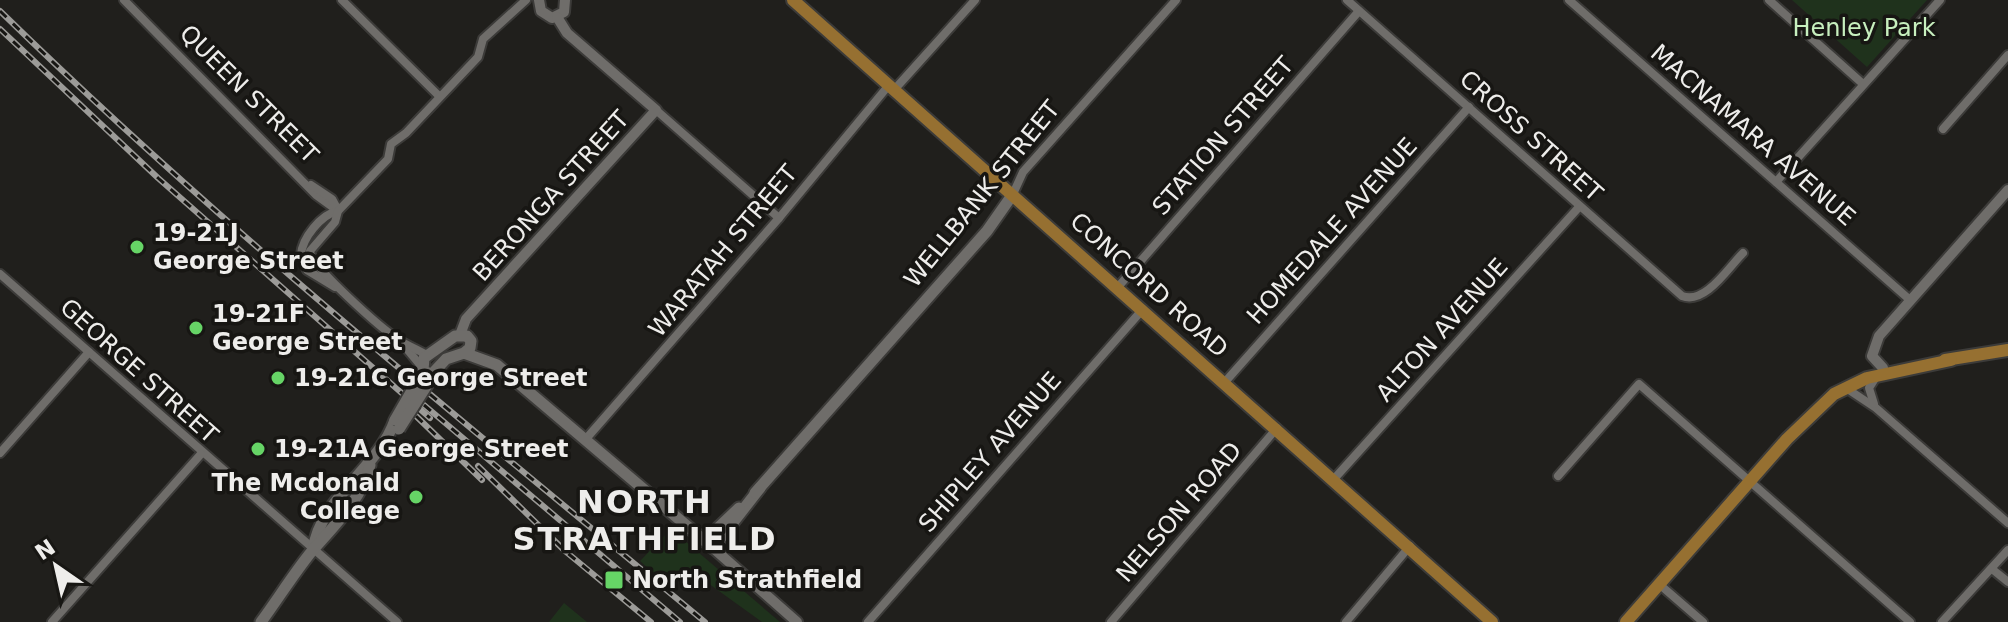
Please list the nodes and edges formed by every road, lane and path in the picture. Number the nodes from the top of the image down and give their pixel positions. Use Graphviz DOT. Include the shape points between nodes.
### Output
graph roads {
  1 [pos="124,0"];
  2 [pos="342,0"];
  3 [pos="526,0"];
  4 [pos="539,0"];
  5 [pos="565,0"];
  6 [pos="793,0"];
  7 [pos="975,0"];
  8 [pos="1176,0"];
  9 [pos="1347,0"];
  10 [pos="1569,0"];
  11 [pos="1769,0"];
  12 [pos="1940,0"];
  13 [pos="1359,11"];
  14 [pos="557,17"];
  15 [pos="2008,55"];
  16 [pos="1863,84"];
  17 [pos="892,88"];
  18 [pos="439,96"];
  19 [pos="1469,107"];
  20 [pos="656,110"];
  21 [pos="1943,129"];
  22 [pos="1776,182"];
  23 [pos="2008,190"];
  24 [pos="1013,194"];
  25 [pos="1579,207"];
  26 [pos="338,211"];
  27 [pos="779,218"];
  28 [pos="1743,253"];
  29 [pos="0,274"];
  30 [pos="1118,287"];
  31 [pos="1910,300"];
  32 [pos="1143,309"];
  33 [pos="466,338"];
  34 [pos="2008,350"];
  35 [pos="89,352"];
  36 [pos="464,353"];
  37 [pos="497,365"];
  38 [pos="425,368"];
  39 [pos="1880,372"];
  40 [pos="1225,382"];
  41 [pos="1845,387"];
  42 [pos="1876,408"];
  43 [pos="1277,428"];
  44 [pos="1787,439"];
  45 [pos="585,440"];
  46 [pos="0,453"];
  47 [pos="201,454"];
  48 [pos="1558,476"];
  49 [pos="1334,479"];
  50 [pos="1750,481"];
  51 [pos="760,488"];
  52 [pos="2008,523"];
  53 [pos="718,528"];
  54 [pos="695,534"];
  55 [pos="1410,546"];
  56 [pos="711,547"];
  57 [pos="313,550"];
  58 [pos="2008,550"];
  59 [pos="1992,569"];
  60 [pos="2008,582"];
  61 [pos="1659,584"];
  62 [pos="1475,603"];
  63 [pos="52,622"];
  64 [pos="261,622"];
  65 [pos="397,622"];
  66 [pos="797,622"];
  67 [pos="868,622"];
  68 [pos="1111,622"];
  69 [pos="1346,622"];
  70 [pos="1492,622"];
  71 [pos="1503,622"];
  72 [pos="1626,622"];
  73 [pos="1703,622"];
  74 [pos="1910,622"];
  75 [pos="1942,622"];
  1 -- 26 [label="street, QUEEN STREET"];
  2 -- 18 [label="street"];
  3 -- 18 [label="street" via="483,39 478,57"];
  4 -- 14 [label="street" via="544,15"];
  5 -- 14 [label="street" via="564,12"];
  6 -- 17 [label="main road, CONCORD ROAD"];
  7 -- 17 [label="street, WARATAH STREET"];
  8 -- 24 [label="street, WELLBANK STREET" via="1023,172"];
  9 -- 13 [label="street, CROSS STREET"];
  10 -- 22 [label="street, MACNAMARA AVENUE"];
  11 -- 16 [label="street"];
  12 -- 16 [label="street"];
  13 -- 19 [label="street, CROSS STREET"];
  13 -- 30 [label="street, STATION STREET"];
  14 -- 20 [label="street" via="567,33"];
  15 -- 21 [label="street"];
  16 -- 22 [label="street"];
  17 -- 24 [label="main road, CONCORD ROAD"];
  17 -- 27 [label="street, WARATAH STREET"];
  18 -- 26 [label="street" via="391,144 388,159"];
  19 -- 25 [label="street, CROSS STREET"];
  19 -- 40 [label="street, HOMEDALE AVENUE"];
  20 -- 27 [label="street"];
  20 -- 33 [label="street, BERONGA STREET" via="476,308 461,327"];
  22 -- 31 [label="street, MACNAMARA AVENUE"];
  23 -- 31 [label="street"];
  24 -- 30 [label="main road, CONCORD ROAD"];
  24 -- 51 [label="main road, WELLBANK STREET" via="987,231"];
  25 -- 28 [label="street, CROSS STREET" via="1689,299 1702,295"];
  25 -- 49 [label="street, ALTON AVENUE"];
  26 -- 38 [label="street" via="310,255"];
  27 -- 45 [label="street, WARATAH STREET"];
  29 -- 35 [label="street, GEORGE STREET"];
  30 -- 32 [label="main road, CONCORD ROAD"];
  31 -- 39 [label="street" via="1879,336 1872,356"];
  32 -- 40 [label="main road, CONCORD ROAD"];
  32 -- 67 [label="street, SHIPLEY AVENUE"];
  33 -- 36 [label="main road" via="470,348"];
  33 -- 37 [label="main road"];
  33 -- 38 [label="main road"];
  34 -- 39 [label="main road"];
  35 -- 46 [label="street"];
  35 -- 47 [label="street, GEORGE STREET"];
  36 -- 37 [label="main road"];
  36 -- 38 [label="main road"];
  37 -- 45 [label="main road"];
  38 -- 57 [label="main road, bridge" via="367,477 325,541"];
  39 -- 41 [label="main road"];
  39 -- 42 [label="street" via="1869,388"];
  39 -- 44 [label="main road" via="1835,384"];
  40 -- 43 [label="main road, CONCORD ROAD"];
  41 -- 42 [label="street"];
  41 -- 44 [label="main road"];
  42 -- 52 [label="street"];
  43 -- 49 [label="main road, CONCORD ROAD"];
  43 -- 68 [label="street, NELSON ROAD"];
  44 -- 50 [label="main road"];
  45 -- 54 [label="main road"];
  47 -- 57 [label="street, GEORGE STREET"];
  47 -- 63 [label="street"];
  48 -- 50 [label="street" via="1639,384"];
  49 -- 55 [label="main road, CONCORD ROAD"];
  50 -- 61 [label="main road"];
  50 -- 74 [label="street"];
  51 -- 53 [label="main road, WELLBANK STREET"];
  51 -- 56 [label="main road, WELLBANK STREET"];
  53 -- 54 [label="main road"];
  53 -- 56 [label="main road, WELLBANK STREET"];
  54 -- 56 [label="main road"];
  55 -- 62 [label="main road, CONCORD ROAD"];
  55 -- 69 [label="street"];
  56 -- 66 [label="street"];
  57 -- 64 [label="main road"];
  57 -- 65 [label="street, GEORGE STREET"];
  58 -- 59 [label="street"];
  59 -- 60 [label="street"];
  59 -- 75 [label="street"];
  61 -- 72 [label="main road"];
  61 -- 73 [label="street"];
  62 -- 70 [label="main road, CONCORD ROAD"];
  62 -- 71 [label="main road, CONCORD ROAD"];
}
